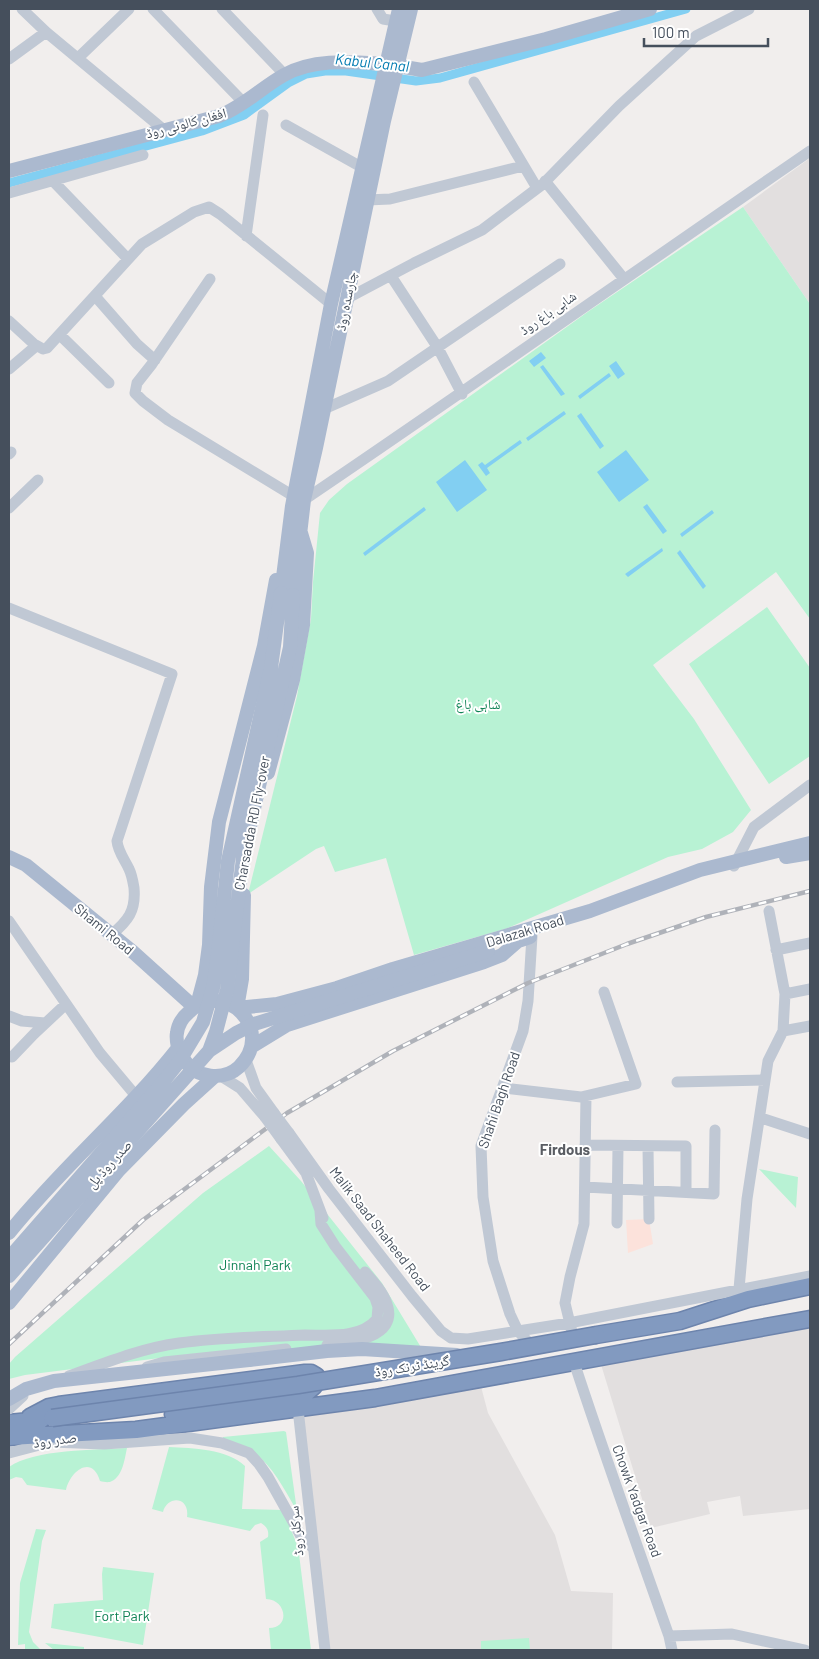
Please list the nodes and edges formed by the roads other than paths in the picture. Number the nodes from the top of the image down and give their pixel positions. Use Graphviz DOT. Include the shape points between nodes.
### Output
graph roads {
  1 [pos="22,9"];
  2 [pos="129,9"];
  3 [pos="153,9"];
  4 [pos="222,9"];
  5 [pos="377,9"];
  6 [pos="411,9"];
  7 [pos="650,9"];
  8 [pos="749,9"];
  9 [pos="397,15"];
  10 [pos="46,32"];
  11 [pos="78,58"];
  12 [pos="9,59"];
  13 [pos="390,74"];
  14 [pos="285,75"];
  15 [pos="474,82"];
  16 [pos="244,104"];
  17 [pos="263,115"];
  18 [pos="286,125"];
  19 [pos="164,130"];
  20 [pos="810,151"];
  21 [pos="143,155"];
  22 [pos="523,166"];
  23 [pos="363,168"];
  24 [pos="9,170"];
  25 [pos="53,180"];
  26 [pos="541,185"];
  27 [pos="9,193"];
  28 [pos="367,200"];
  29 [pos="246,236"];
  30 [pos="128,259"];
  31 [pos="560,264"];
  32 [pos="392,276"];
  33 [pos="210,279"];
  34 [pos="624,279"];
  35 [pos="95,296"];
  36 [pos="346,299"];
  37 [pos="331,304"];
  38 [pos="9,321"];
  39 [pos="60,335"];
  40 [pos="36,346"];
  41 [pos="438,348"];
  42 [pos="155,360"];
  43 [pos="9,369"];
  44 [pos="109,383"];
  45 [pos="462,394"];
  46 [pos="324,409"];
  47 [pos="38,480"];
  48 [pos="297,501"];
  49 [pos="9,508"];
  50 [pos="295,533"];
  51 [pos="287,594"];
  52 [pos="9,608"];
  53 [pos="810,785"];
  54 [pos="810,843"];
  55 [pos="810,853"];
  56 [pos="9,857"];
  57 [pos="735,863"];
  58 [pos="768,911"];
  59 [pos="9,921"];
  60 [pos="111,935"];
  61 [pos="532,936"];
  62 [pos="518,941"];
  63 [pos="810,943"];
  64 [pos="776,950"];
  65 [pos="810,989"];
  66 [pos="604,992"];
  67 [pos="785,994"];
  68 [pos="66,1004"];
  69 [pos="195,1006"];
  70 [pos="237,1008"];
  71 [pos="9,1016"];
  72 [pos="45,1023"];
  73 [pos="810,1026"];
  74 [pos="783,1031"];
  75 [pos="195,1037"];
  76 [pos="178,1048"];
  77 [pos="209,1051"];
  78 [pos="248,1054"];
  79 [pos="12,1057"];
  80 [pos="218,1076"];
  81 [pos="766,1080"];
  82 [pos="677,1082"];
  83 [pos="503,1088"];
  84 [pos="136,1096"];
  85 [pos="586,1096"];
  86 [pos="123,1110"];
  87 [pos="270,1115"];
  88 [pos="761,1118"];
  89 [pos="715,1130"];
  90 [pos="810,1134"];
  91 [pos="285,1136"];
  92 [pos="96,1137"];
  93 [pos="148,1141"];
  94 [pos="585,1145"];
  95 [pos="618,1146"];
  96 [pos="648,1147"];
  97 [pos="119,1170"];
  98 [pos="584,1187"];
  99 [pos="617,1188"];
  100 [pos="649,1190"];
  101 [pos="686,1191"];
  102 [pos="320,1212"];
  103 [pos="649,1220"];
  104 [pos="617,1224"];
  105 [pos="9,1227"];
  106 [pos="9,1234"];
  107 [pos="9,1258"];
  108 [pos="9,1276"];
  109 [pos="810,1276"];
  110 [pos="810,1286"];
  111 [pos="740,1289"];
  112 [pos="9,1291"];
  113 [pos="9,1303"];
  114 [pos="810,1319"];
  115 [pos="569,1323"];
  116 [pos="518,1331"];
  117 [pos="573,1336"];
  118 [pos="530,1344"];
  119 [pos="472,1357"];
  120 [pos="574,1362"];
  121 [pos="140,1371"];
  122 [pos="9,1400"];
  123 [pos="9,1409"];
  124 [pos="298,1409"];
  125 [pos="9,1415"];
  126 [pos="41,1418"];
  127 [pos="9,1423"];
  128 [pos="101,1433"];
  129 [pos="9,1437"];
  130 [pos="51,1442"];
  131 [pos="9,1445"];
  132 [pos="9,1453"];
  133 [pos="313,1548"];
  134 [pos="669,1636"];
  135 [pos="325,1650"];
  136 [pos="672,1650"];
  137 [pos="805,1650"];
  1 -- 10 [label="street"];
  2 -- 11 [label="street"];
  3 -- 16 [label="street"];
  4 -- 14 [label="street"];
  5 -- 9 [label="street" via="383,19"];
  6 -- 13 [label="main road, چارسدہ روڈ"];
  7 -- 13 [label="main road, افغان کالونی روڈ" via="546,39 422,70"];
  8 -- 26 [label="street" via="696,36 619,106"];
  9 -- 13 [label="main road, چارسدہ روڈ"];
  10 -- 11 [label="street"];
  10 -- 12 [label="street"];
  11 -- 19 [label="street"];
  13 -- 14 [label="main road, افغان کالونی روڈ" via="347,62 313,65"];
  13 -- 23 [label="main road, چارسدہ روڈ"];
  13 -- 28 [label="main road, چارسدہ روڈ"];
  14 -- 16 [label="main road, افغان کالونی روڈ"];
  15 -- 22 [label="street"];
  16 -- 19 [label="main road, افغان کالونی روڈ" via="219,116"];
  17 -- 29 [label="street"];
  18 -- 23 [label="street"];
  19 -- 24 [label="main road, افغان کالونی روڈ"];
  20 -- 34 [label="street, شاہی باغ روڈ"];
  21 -- 25 [label="street"];
  22 -- 26 [label="street"];
  22 -- 28 [label="street" via="390,199"];
  23 -- 37 [label="main road, چارسدہ روڈ"];
  25 -- 27 [label="street"];
  25 -- 30 [label="street"];
  26 -- 32 [label="street" via="482,230"];
  26 -- 34 [label="street"];
  28 -- 36 [label="main road, چارسدہ روڈ"];
  29 -- 30 [label="street" via="220,214 205,207 142,244"];
  29 -- 37 [label="street"];
  30 -- 35 [label="street"];
  31 -- 41 [label="street"];
  32 -- 36 [label="street"];
  32 -- 41 [label="street"];
  33 -- 42 [label="street"];
  34 -- 45 [label="street, شاہی باغ روڈ"];
  35 -- 39 [label="street"];
  35 -- 42 [label="street"];
  36 -- 46 [label="main road, چارسدہ روڈ"];
  37 -- 48 [label="main road, چارسدہ روڈ"];
  38 -- 40 [label="street"];
  39 -- 40 [label="street" via="47,348"];
  39 -- 44 [label="street"];
  40 -- 43 [label="street"];
  41 -- 45 [label="street"];
  41 -- 46 [label="street" via="388,381"];
  42 -- 48 [label="street" via="137,383 135,392 143,401"];
  45 -- 48 [label="street, شاہی باغ روڈ"];
  46 -- 48 [label="main road, چارسدہ روڈ"];
  47 -- 49 [label="street"];
  48 -- 50 [label="main road, چارسدہ روڈ"];
  50 -- 51 [label="main road, چارسدہ روڈ"];
  50 -- 69 [label="main road" via="278,566 264,646 219,822 211,887 209,945 205,975"];
  50 -- 70 [label="main road" via="307,553 303,625 293,680 249,861 244,893 242,979"];
  51 -- 75 [label="main road, Charsadda RD Fly-over, bridge" via="228,860 213,988"];
  51 -- 77 [label="main road, Charsadda RD Fly-over, bridge" via="290,647 243,858 227,990"];
  52 -- 60 [label="street" via="172,674 117,841 130,871 135,901 124,924"];
  53 -- 57 [label="street" via="754,827"];
  54 -- 57 [label="main road, Dalazak Road"];
  55 -- 57 [label="main road, Dalazak Road"];
  56 -- 60 [label="main road, Shami Road" via="26,864"];
  57 -- 61 [label="main road, Dalazak Road"];
  57 -- 70 [label="main road, Dalazak Road" via="700,870 590,911 336,988 278,1004"];
  58 -- 64 [label="street"];
  59 -- 68 [label="street"];
  60 -- 69 [label="main road, Shami Road"];
  61 -- 62 [label="main road, Dalazak Road"];
  61 -- 83 [label="street, Shahi Bagh Road" via="523,1031"];
  62 -- 77 [label="main road, bridge" via="254,1024"];
  62 -- 78 [label="main road, Dalazak Road" via="493,959 287,1025"];
  63 -- 64 [label="street"];
  64 -- 67 [label="street"];
  65 -- 67 [label="street"];
  66 -- 85 [label="street" via="636,1084"];
  67 -- 74 [label="street"];
  68 -- 72 [label="street"];
  68 -- 84 [label="street" via="100,1053"];
  69 -- 70 [label="main road" via="210,1001 224,1002"];
  69 -- 76 [label="main road" via="183,1018 177,1032"];
  70 -- 78 [label="main road" via="247,1019 252,1032"];
  71 -- 72 [label="street"];
  72 -- 79 [label="street"];
  73 -- 74 [label="street"];
  74 -- 81 [label="street" via="768,1061"];
  75 -- 107 [label="main road, صدر روڈ پل, bridge" via="163,1082"];
  76 -- 80 [label="main road" via="185,1063 198,1073"];
  76 -- 84 [label="main road"];
  77 -- 108 [label="main road, صدر روڈ پل, bridge"];
  78 -- 80 [label="main road" via="235,1070"];
  78 -- 87 [label="street, Malik Saad Shaheed Road" via="256,1088"];
  80 -- 87 [label="street, Malik Saad Shaheed Road" via="240,1088"];
  80 -- 93 [label="main road" via="184,1104"];
  81 -- 82 [label="street"];
  81 -- 88 [label="street"];
  83 -- 85 [label="street"];
  83 -- 116 [label="street, Shahi Bagh Road" via="481,1146 481,1178 493,1260"];
  84 -- 86 [label="main road"];
  85 -- 94 [label="street"];
  86 -- 92 [label="main road"];
  86 -- 93 [label="main road" via="142,1120 148,1130"];
  87 -- 91 [label="street, Malik Saad Shaheed Road, bridge"];
  88 -- 90 [label="street"];
  88 -- 111 [label="street" via="747,1199"];
  89 -- 101 [label="street" via="714,1194"];
  91 -- 102 [label="street, Malik Saad Shaheed Road" via="306,1173"];
  91 -- 116 [label="street, Malik Saad Shaheed Road" via="441,1331 451,1338 468,1339"];
  92 -- 105 [label="main road" via="60,1164"];
  92 -- 106 [label="main road"];
  93 -- 97 [label="main road"];
  94 -- 95 [label="street"];
  94 -- 98 [label="street"];
  95 -- 96 [label="street"];
  95 -- 99 [label="street"];
  96 -- 100 [label="street"];
  96 -- 101 [label="street" via="686,1146"];
  97 -- 112 [label="main road" via="63,1223"];
  97 -- 113 [label="main road"];
  98 -- 99 [label="street"];
  98 -- 115 [label="street" via="584,1224 565,1304"];
  99 -- 100 [label="street"];
  99 -- 104 [label="street"];
  100 -- 101 [label="street"];
  100 -- 103 [label="street"];
  102 -- 121 [label="street" via="388,1304 388,1318 379,1331 366,1338 339,1344 164,1362"];
  102 -- 123 [label="street" via="321,1224 335,1246 375,1298 377,1319 368,1328 349,1333 241,1338 163,1346 58,1380 24,1395"];
  109 -- 111 [label="street"];
  110 -- 119 [label="highway, گرینڈ ٹرنک روڈ, bridge" via="748,1299 680,1321"];
  111 -- 115 [label="street"];
  114 -- 120 [label="highway, گرینڈ ٹرنک روڈ"];
  115 -- 116 [label="street"];
  115 -- 117 [label="street"];
  116 -- 118 [label="street, Shahi Bagh Road"];
  119 -- 121 [label="main road, bridge" via="397,1350 354,1350"];
  119 -- 126 [label="highway, گرینڈ ٹرنک روڈ, bridge"];
  120 -- 124 [label="highway, گرینڈ ٹرنک روڈ"];
  120 -- 134 [label="street, Chowk Yadgar Road"];
  121 -- 122 [label="main road, bridge" via="40,1384"];
  124 -- 128 [label="highway, گرینڈ ٹرنک روڈ"];
  124 -- 133 [label="street, سرکلر روڈ"];
  125 -- 126 [label="main road"];
  126 -- 127 [label="highway, گرینڈ ٹرنک روڈ"];
  126 -- 128 [label="highway" via="49,1407 305,1373 316,1376 314,1386 306,1393 129,1421"];
  128 -- 129 [label="highway, گرینڈ ٹرنک روڈ"];
  128 -- 130 [label="main road, صدر روڈ"];
  130 -- 131 [label="main road, صدر روڈ"];
  130 -- 132 [label="street"];
  130 -- 133 [label="street" via="104,1444 190,1438 222,1443 249,1453 268,1477 302,1538"];
  133 -- 135 [label="street, سرکلر روڈ"];
  134 -- 136 [label="street, Chowk Yadgar Road"];
  134 -- 137 [label="street" via="732,1634"];
}
